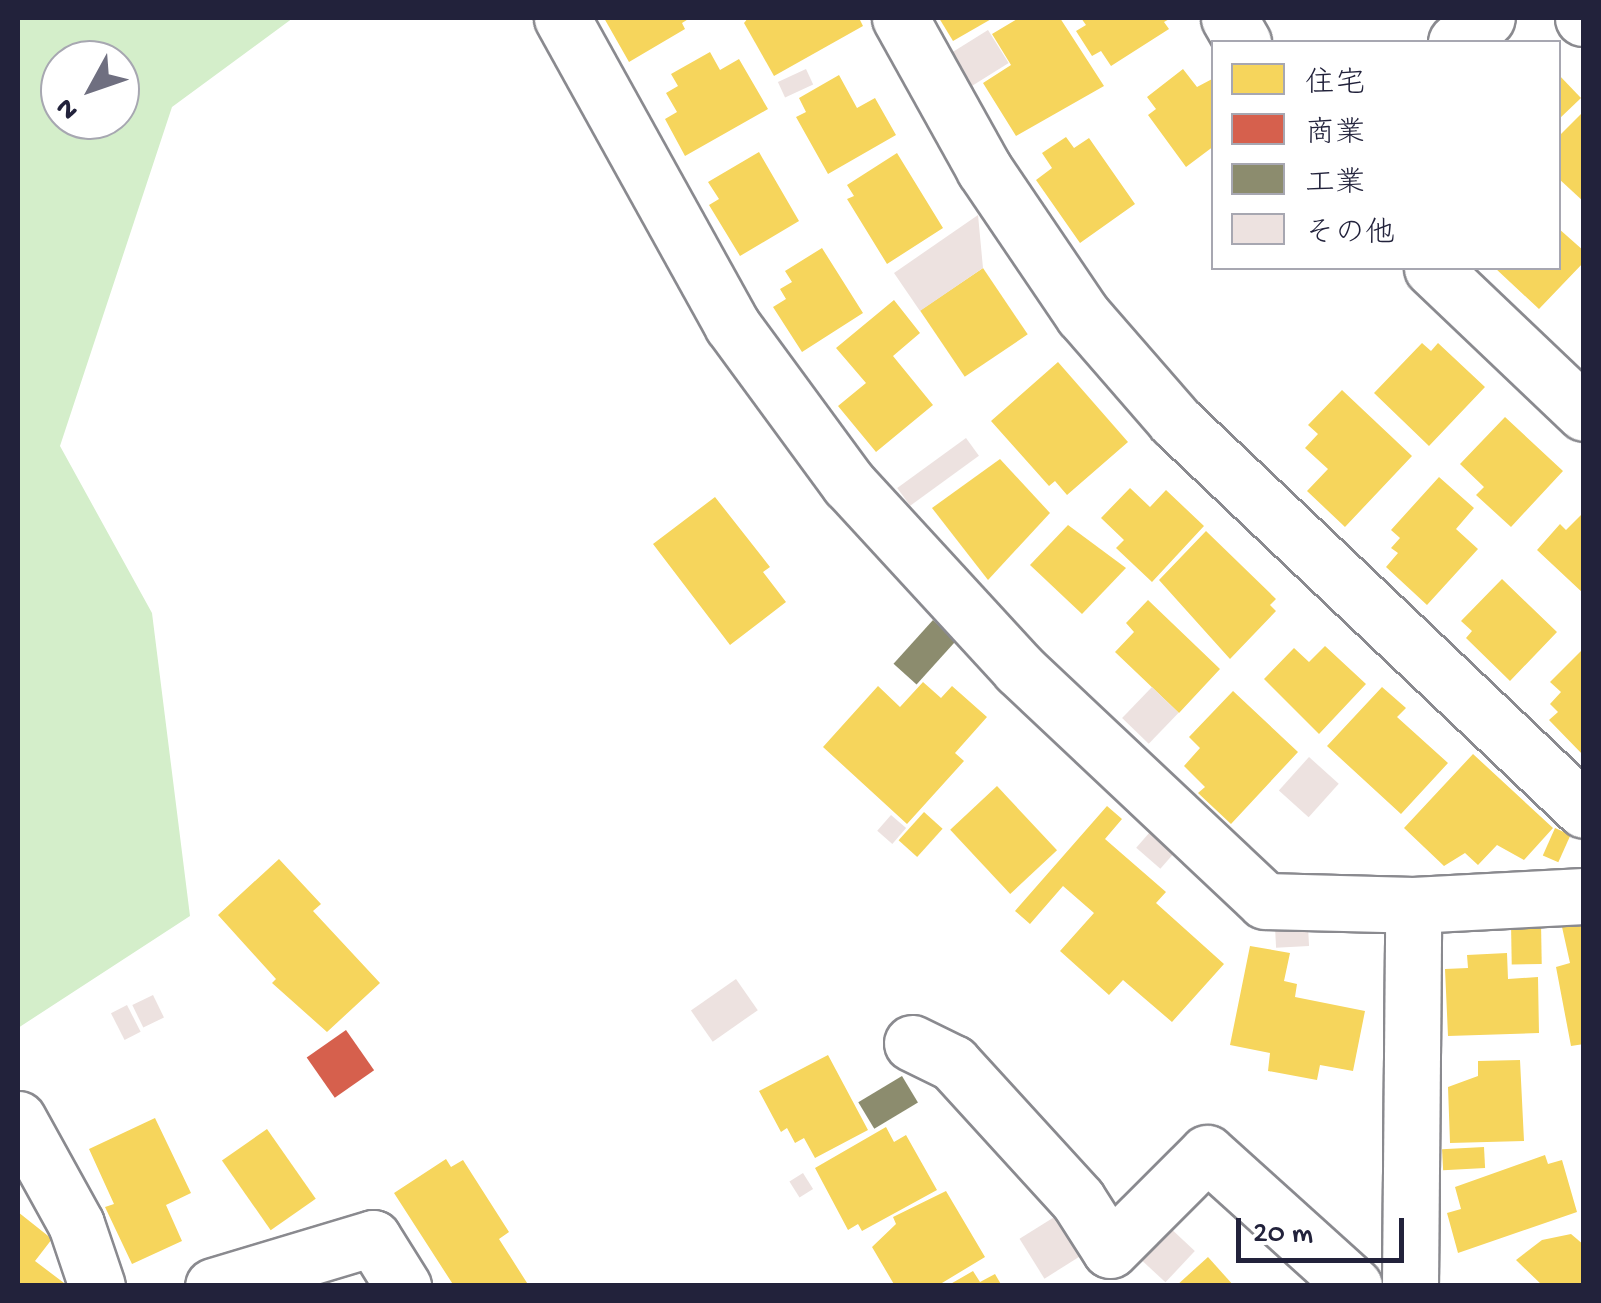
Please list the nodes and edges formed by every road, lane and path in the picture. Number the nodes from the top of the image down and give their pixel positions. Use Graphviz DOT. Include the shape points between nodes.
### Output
graph roads {
  1 [pos="562,18"];
  2 [pos="900,18"];
  3 [pos="1229,18"];
  4 [pos="1488,18"];
  5 [pos="1242,40"];
  6 [pos="1459,40"];
  7 [pos="1434,270"];
  8 [pos="1584,412"];
  9 [pos="1584,810"];
  10 [pos="1584,896"];
  11 [pos="1413,906"];
  12 [pos="912,1043"];
  13 [pos="18,1119"];
  14 [pos="1114,1268"];
  15 [pos="98,1286"];
  16 [pos="213,1286"];
  17 [pos="403,1286"];
  18 [pos="1354,1286"];
  19 [pos="1410,1286"];
  1 -- 11 [label="street" via="732,326 849,484 1018,669 1265,901"];
  2 -- 9 [label="street" via="984,169 1094,328 1175,421"];
  3 -- 5 [label="street"];
  4 -- 6 [label="street"];
  7 -- 8 [label="street"];
  10 -- 11 [label="street"];
  11 -- 19 [label="street"];
  12 -- 14 [label="street" via="954,1064 1078,1200"];
  13 -- 15 [label="street" via="76,1224"];
  14 -- 18 [label="street" via="1206,1153"];
  16 -- 17 [label="street" via="373,1238"];
}
